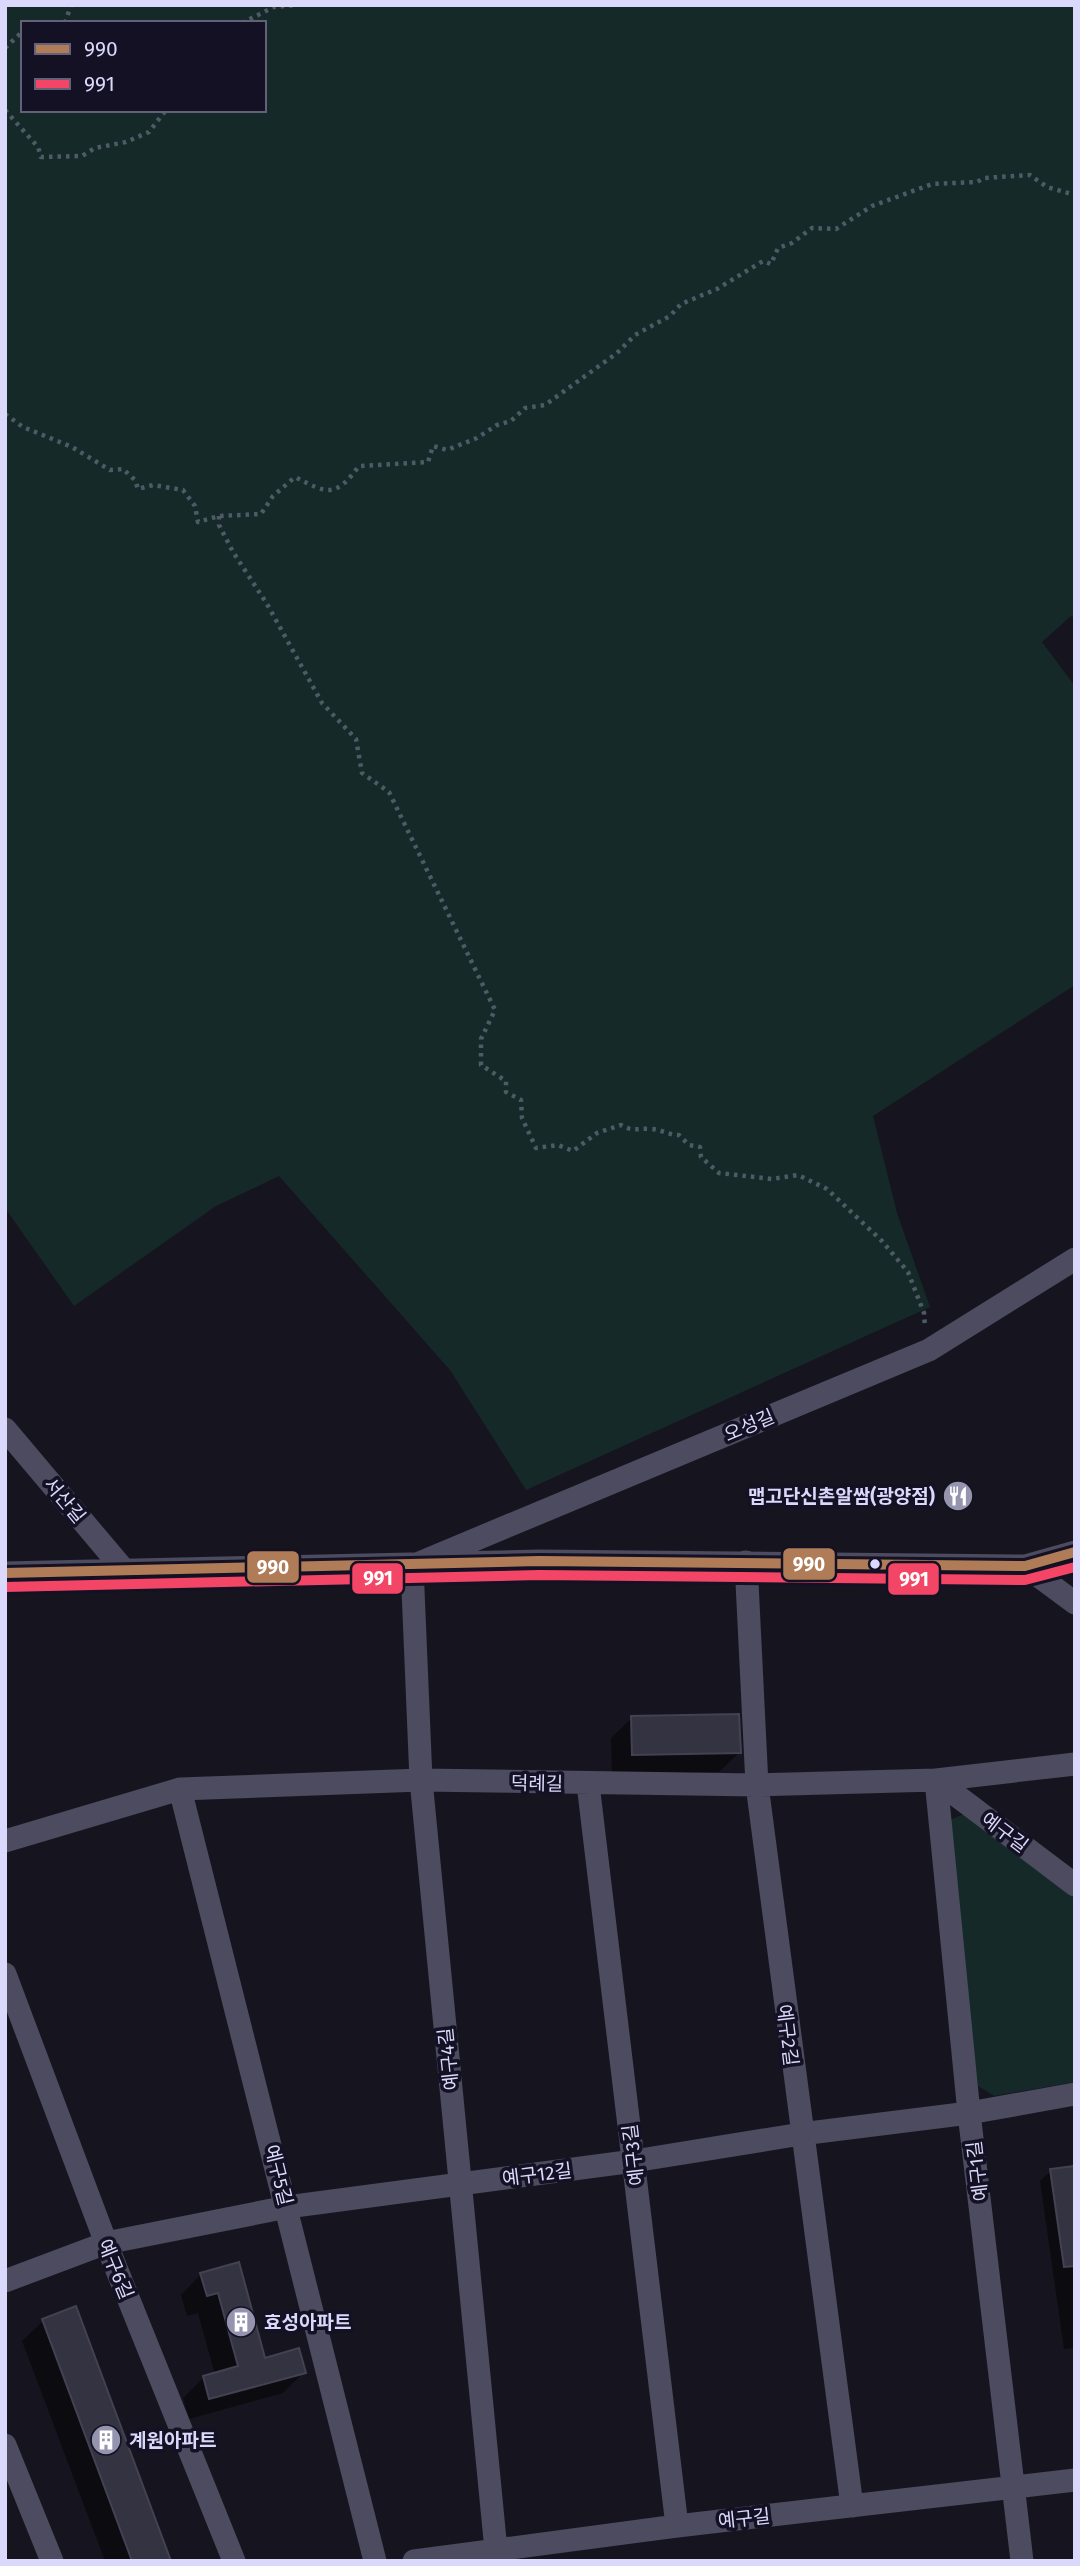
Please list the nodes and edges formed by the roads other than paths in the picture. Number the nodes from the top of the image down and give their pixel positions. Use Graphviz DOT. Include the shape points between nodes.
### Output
graph roads {
  1 [pos="1075,1259"];
  2 [pos="5,1429"];
  3 [pos="1075,1552"];
  4 [pos="746,1562"];
  5 [pos="412,1566"];
  6 [pos="1025,1566"];
  7 [pos="124,1570"];
  8 [pos="5,1573"];
  9 [pos="1075,1603"];
  10 [pos="1075,1764"];
  11 [pos="421,1780"];
  12 [pos="936,1780"];
  13 [pos="589,1784"];
  14 [pos="757,1785"];
  15 [pos="180,1789"];
  16 [pos="5,1841"];
  17 [pos="1075,1885"];
  18 [pos="5,1974"];
  19 [pos="1075,2094"];
  20 [pos="970,2113"];
  21 [pos="801,2134"];
  22 [pos="634,2161"];
  23 [pos="460,2183"];
  24 [pos="288,2207"];
  25 [pos="106,2244"];
  26 [pos="5,2281"];
  27 [pos="5,2445"];
  28 [pos="1075,2480"];
  29 [pos="1014,2488"];
  30 [pos="15,2497"];
  31 [pos="852,2506"];
  32 [pos="677,2526"];
  33 [pos="496,2550"];
  34 [pos="52,2561"];
  35 [pos="234,2561"];
  36 [pos="375,2561"];
  37 [pos="414,2561"];
  38 [pos="1022,2561"];
  1 -- 5 [label="street, 오성길" via="929,1350"];
  2 -- 7 [label="street, 서산길"];
  3 -- 6 [label="street"];
  4 -- 5 [label="street"];
  4 -- 6 [label="street"];
  4 -- 14 [label="street, 예구2길"];
  5 -- 7 [label="street"];
  5 -- 11 [label="street, 예구4길"];
  6 -- 9 [label="street"];
  7 -- 8 [label="street"];
  10 -- 12 [label="street, 덕례길"];
  11 -- 13 [label="street, 덕례길"];
  11 -- 15 [label="street, 덕례길"];
  11 -- 23 [label="street, 예구4길"];
  12 -- 14 [label="street, 덕례길"];
  12 -- 17 [label="street, 예구길"];
  12 -- 20 [label="street, 예구1길"];
  13 -- 14 [label="street, 덕례길"];
  13 -- 22 [label="street, 예구3길"];
  14 -- 21 [label="street, 예구2길"];
  15 -- 16 [label="street, 덕례길"];
  15 -- 24 [label="street, 예구5길"];
  18 -- 25 [label="street, 예구6길"];
  19 -- 20 [label="street, 예구12길"];
  20 -- 21 [label="street, 예구12길"];
  20 -- 29 [label="street, 예구1길"];
  21 -- 22 [label="street, 예구12길"];
  21 -- 31 [label="street, 예구2길"];
  22 -- 23 [label="street, 예구12길"];
  22 -- 32 [label="street, 예구3길"];
  23 -- 24 [label="street, 예구12길"];
  23 -- 33 [label="street, 예구4길"];
  24 -- 25 [label="street, 예구12길"];
  24 -- 36 [label="street, 예구5길"];
  25 -- 26 [label="street, 예구12길"];
  25 -- 35 [label="street, 예구6길"];
  27 -- 30 [label="street"];
  28 -- 29 [label="street, 예구길"];
  29 -- 31 [label="street, 예구길"];
  29 -- 38 [label="street, 예구1길"];
  30 -- 34 [label="street"];
  31 -- 32 [label="street, 예구길"];
  32 -- 33 [label="street, 예구길"];
  33 -- 37 [label="street, 예구길"];
}
